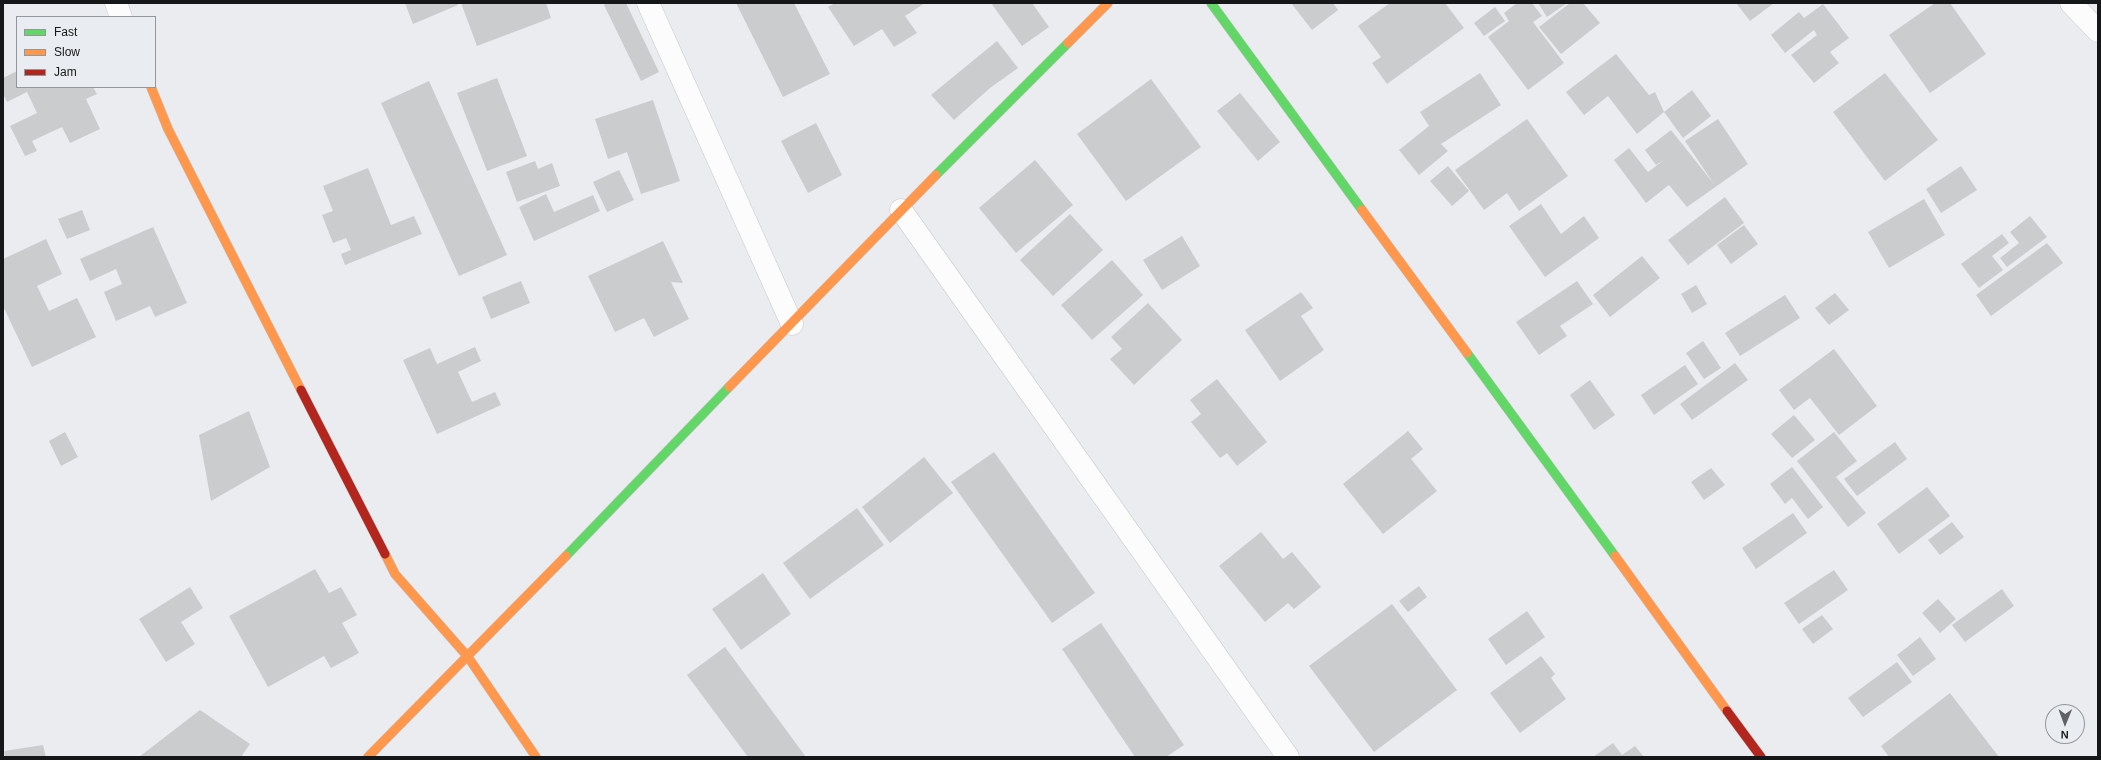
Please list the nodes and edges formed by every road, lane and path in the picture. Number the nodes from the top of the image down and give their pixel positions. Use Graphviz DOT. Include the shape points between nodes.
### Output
graph roads {
  1 [pos="116,3"];
  2 [pos="648,3"];
  3 [pos="1108,3"];
  4 [pos="1211,3"];
  5 [pos="2071,3"];
  6 [pos="121,16"];
  7 [pos="2098,31"];
  8 [pos="151,88"];
  9 [pos="901,210"];
  10 [pos="792,324"];
  11 [pos="468,657"];
  12 [pos="368,757"];
  13 [pos="536,757"];
  14 [pos="1288,757"];
  15 [pos="1761,757"];
  1 -- 6 [label="street"];
  2 -- 10 [label="street"];
  3 -- 9 [label="street"];
  4 -- 15 [label="street"];
  5 -- 7 [label="street"];
  8 -- 11 [label="street" via="168,129 394,574"];
  9 -- 10 [label="street"];
  9 -- 14 [label="street"];
  10 -- 11 [label="street"];
  11 -- 12 [label="street"];
  11 -- 13 [label="street"];
}
